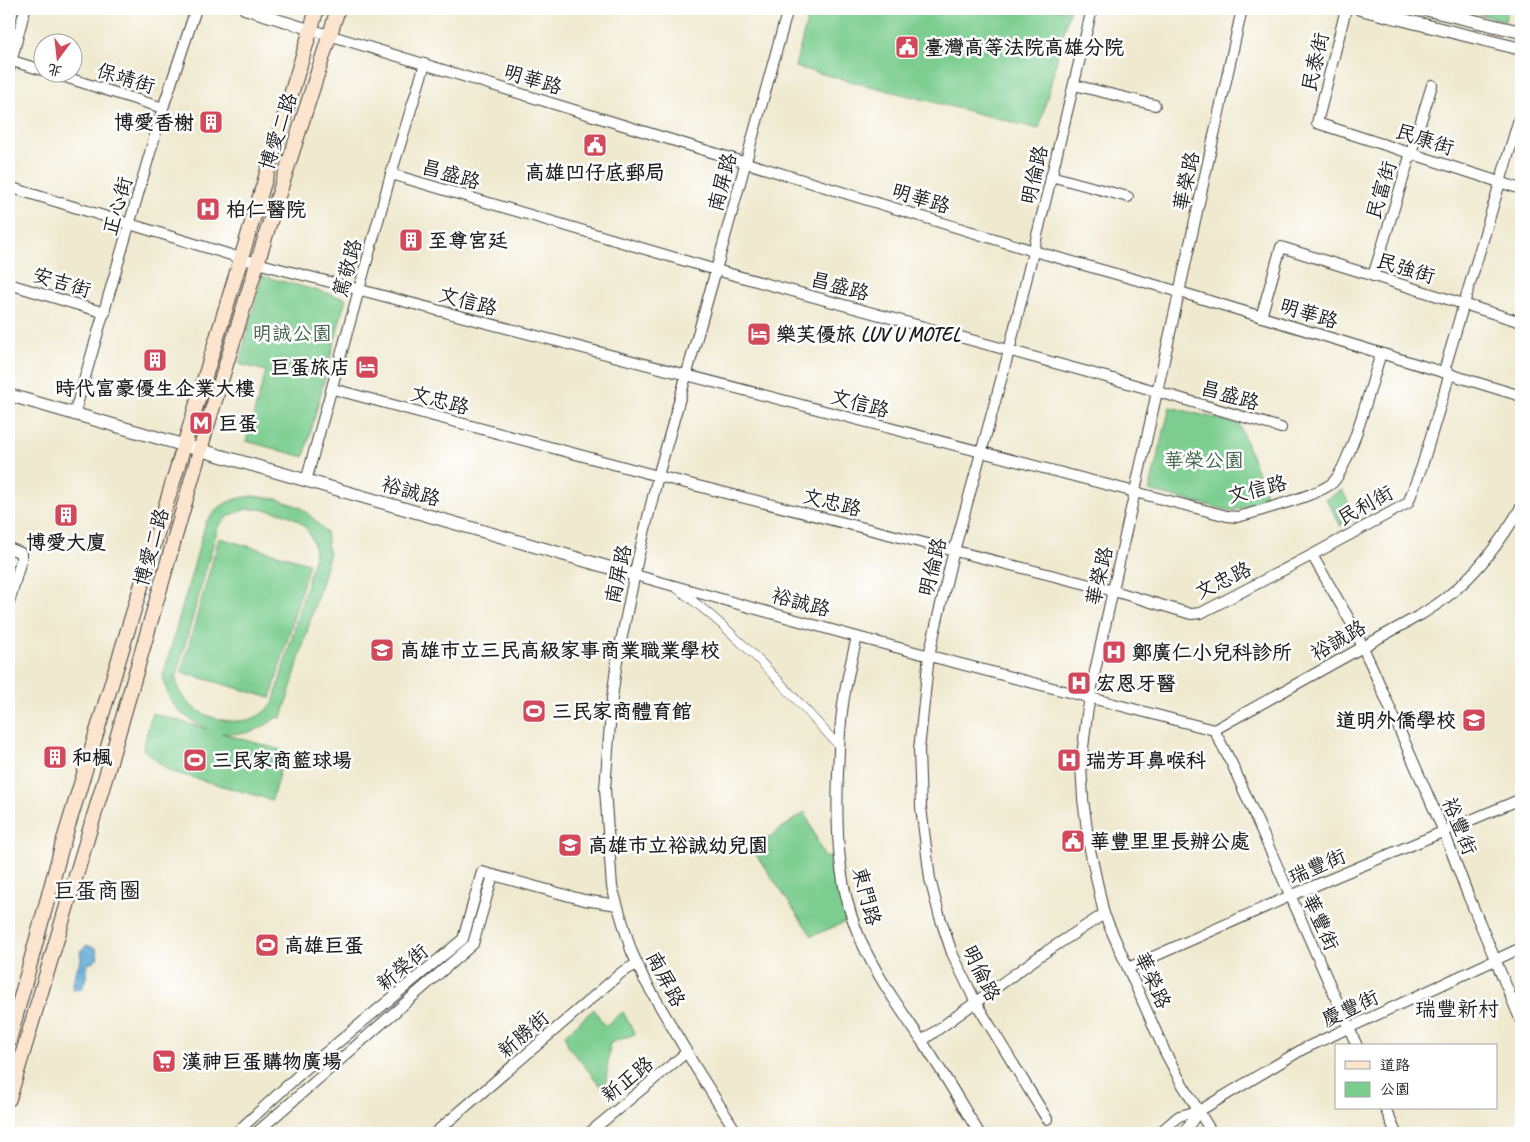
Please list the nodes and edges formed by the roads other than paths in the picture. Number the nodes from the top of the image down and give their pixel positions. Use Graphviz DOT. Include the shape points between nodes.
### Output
graph roads {
  1 [pos="25,9"];
  2 [pos="196,9"];
  3 [pos="244,9"];
  4 [pos="317,9"];
  5 [pos="338,9"];
  6 [pos="788,9"];
  7 [pos="1092,9"];
  8 [pos="1242,9"];
  9 [pos="1346,9"];
  10 [pos="1360,9"];
  11 [pos="1426,9"];
  12 [pos="1417,24"];
  13 [pos="311,29"];
  14 [pos="1521,32"];
  15 [pos="330,35"];
  16 [pos="1521,49"];
  17 [pos="10,64"];
  18 [pos="425,64"];
  19 [pos="32,68"];
  20 [pos="81,82"];
  21 [pos="1074,84"];
  22 [pos="1432,85"];
  23 [pos="1155,105"];
  24 [pos="164,108"];
  25 [pos="1521,112"];
  26 [pos="1317,123"];
  27 [pos="1411,153"];
  28 [pos="746,162"];
  29 [pos="392,174"];
  30 [pos="1051,176"];
  31 [pos="1500,182"];
  32 [pos="9,188"];
  33 [pos="1521,189"];
  34 [pos="1128,197"];
  35 [pos="129,225"];
  36 [pos="1034,251"];
  37 [pos="241,259"];
  38 [pos="257,263"];
  39 [pos="716,270"];
  40 [pos="1373,276"];
  41 [pos="9,284"];
  42 [pos="359,291"];
  43 [pos="1180,292"];
  44 [pos="1464,304"];
  45 [pos="105,313"];
  46 [pos="1261,317"];
  47 [pos="1521,322"];
  48 [pos="1009,351"];
  49 [pos="1381,353"];
  50 [pos="1447,372"];
  51 [pos="686,376"];
  52 [pos="333,389"];
  53 [pos="1158,392"];
  54 [pos="9,395"];
  55 [pos="1521,396"];
  56 [pos="74,415"];
  57 [pos="1280,428"];
  58 [pos="184,445"];
  59 [pos="200,450"];
  60 [pos="981,453"];
  61 [pos="658,476"];
  62 [pos="306,481"];
  63 [pos="1135,493"];
  64 [pos="1521,507"];
  65 [pos="9,548"];
  66 [pos="953,552"];
  67 [pos="1312,555"];
  68 [pos="635,575"];
  69 [pos="674,587"];
  70 [pos="1114,591"];
  71 [pos="9,604"];
  72 [pos="857,637"];
  73 [pos="1362,647"];
  74 [pos="929,655"];
  75 [pos="1090,697"];
  76 [pos="1214,730"];
  77 [pos="840,747"];
  78 [pos="1521,799"];
  79 [pos="1444,832"];
  80 [pos="493,875"];
  81 [pos="1290,896"];
  82 [pos="617,905"];
  83 [pos="1104,914"];
  84 [pos="1521,948"];
  85 [pos="1494,960"];
  86 [pos="637,964"];
  87 [pos="1128,968"];
  88 [pos="976,1003"];
  89 [pos="13,1008"];
  90 [pos="1521,1020"];
  91 [pos="1349,1028"];
  92 [pos="9,1041"];
  93 [pos="922,1041"];
  94 [pos="1356,1044"];
  95 [pos="687,1052"];
  96 [pos="301,1073"];
  97 [pos="312,1083"];
  98 [pos="9,1099"];
  99 [pos="1386,1110"];
  100 [pos="1199,1111"];
  101 [pos="1047,1119"];
  102 [pos="236,1133"];
  103 [pos="256,1133"];
  104 [pos="435,1133"];
  105 [pos="589,1133"];
  106 [pos="737,1133"];
  107 [pos="979,1133"];
  108 [pos="1159,1133"];
  109 [pos="1182,1133"];
  110 [pos="1212,1133"];
  111 [pos="1396,1133"];
  1 -- 17 [label="street"];
  2 -- 24 [label="street, 正心街"];
  3 -- 13 [label="street, 明華路"];
  4 -- 13 [label="main road, 博愛二路"];
  5 -- 15 [label="main road, 博愛二路"];
  6 -- 28 [label="street, 南屏路"];
  7 -- 21 [label="street, 明倫路"];
  8 -- 43 [label="street, 華榮路"];
  9 -- 26 [label="street, 民泰街"];
  10 -- 12 [label="street"];
  11 -- 12 [label="street"];
  11 -- 14 [label="street"];
  12 -- 16 [label="street"];
  13 -- 15 [label="street, 明華路"];
  13 -- 37 [label="main road, 博愛二路"];
  15 -- 18 [label="street, 明華路"];
  15 -- 38 [label="main road, 博愛二路"];
  17 -- 19 [label="street"];
  18 -- 28 [label="street, 明華路"];
  18 -- 29 [label="street, 篤敬路"];
  20 -- 24 [label="street, 保靖街"];
  21 -- 23 [label="street"];
  21 -- 30 [label="street, 明倫路"];
  22 -- 27 [label="street, 民富街"];
  24 -- 35 [label="street, 正心街"];
  25 -- 31 [label="street, 民利街"];
  26 -- 27 [label="street, 民康街"];
  27 -- 31 [label="street, 民康街"];
  27 -- 40 [label="street, 民富街"];
  28 -- 36 [label="street, 明華路"];
  28 -- 39 [label="street, 南屏路"];
  29 -- 39 [label="street, 昌盛路"];
  29 -- 42 [label="street, 篤敬路"];
  30 -- 34 [label="street"];
  30 -- 36 [label="street, 明倫路"];
  31 -- 33 [label="street, 民康街"];
  31 -- 44 [label="street, 民利街"];
  32 -- 35 [label="street, 文信路"];
  35 -- 37 [label="street, 文信路"];
  35 -- 45 [label="street, 正心街"];
  36 -- 43 [label="street, 明華路"];
  36 -- 48 [label="street, 明倫路"];
  37 -- 38 [label="street, 文信路"];
  37 -- 58 [label="main road, 博愛二路"];
  38 -- 42 [label="street, 文信路"];
  38 -- 59 [label="main road, 博愛二路"];
  39 -- 48 [label="street, 昌盛路"];
  39 -- 51 [label="street, 南屏路"];
  40 -- 44 [label="street, 民強街"];
  40 -- 46 [label="street, 民強街" via="1281,247"];
  41 -- 45 [label="street, 安吉街"];
  42 -- 51 [label="street, 文信路"];
  42 -- 52 [label="street, 篤敬路"];
  43 -- 46 [label="street, 明華路"];
  43 -- 53 [label="street, 華榮路"];
  44 -- 47 [label="street, 民強街"];
  44 -- 50 [label="street, 民利街"];
  45 -- 56 [label="street, 正心街"];
  46 -- 49 [label="street, 明華路"];
  48 -- 53 [label="street, 昌盛路"];
  48 -- 60 [label="street, 明倫路"];
  49 -- 50 [label="street, 明華路"];
  49 -- 63 [label="street, 文信路" via="1341,472 1330,485 1237,517"];
  50 -- 55 [label="street, 明華路"];
  50 -- 67 [label="street, 民利街" via="1422,466 1408,503"];
  51 -- 60 [label="street, 文信路"];
  51 -- 61 [label="street, 南屏路"];
  52 -- 61 [label="street, 文忠路"];
  52 -- 62 [label="street, 篤敬路"];
  53 -- 57 [label="street, 昌盛路"];
  53 -- 63 [label="street, 華榮路"];
  54 -- 56 [label="street, 裕誠路"];
  56 -- 58 [label="street, 裕誠路"];
  58 -- 59 [label="street, 裕誠路"];
  58 -- 89 [label="main road, 博愛二路"];
  59 -- 62 [label="street, 裕誠路"];
  59 -- 98 [label="main road, 博愛二路"];
  60 -- 63 [label="street, 文信路"];
  60 -- 66 [label="street, 明倫路"];
  61 -- 66 [label="street, 文忠路"];
  61 -- 68 [label="street, 南屏路"];
  62 -- 68 [label="street, 裕誠路"];
  63 -- 70 [label="street, 華榮路"];
  64 -- 73 [label="street, 裕誠路" via="1474,572 1448,596"];
  65 -- 71 [label="street" via="21,553 21,560"];
  66 -- 70 [label="street, 文忠路"];
  66 -- 74 [label="street, 明倫路"];
  67 -- 70 [label="street, 文忠路" via="1201,613 1179,611"];
  67 -- 73 [label="street"];
  68 -- 69 [label="street, 裕誠路"];
  68 -- 82 [label="street, 南屏路" via="613,689 605,789 612,887"];
  69 -- 72 [label="street, 裕誠路"];
  69 -- 77 [label="street" via="701,606 766,668"];
  70 -- 75 [label="street, 華榮路"];
  72 -- 74 [label="street, 裕誠路"];
  72 -- 77 [label="street, 東門路" via="841,721"];
  73 -- 76 [label="street, 裕誠路"];
  73 -- 79 [label="street, 裕豐街"];
  74 -- 75 [label="street, 裕誠路"];
  74 -- 88 [label="street, 明倫路" via="919,750 921,807 930,879 952,953"];
  75 -- 76 [label="street, 裕誠路"];
  75 -- 83 [label="street, 華榮路" via="1082,765 1082,799"];
  76 -- 81 [label="street, 華豐街"];
  77 -- 93 [label="street, 東門路" via="838,843 846,896 859,936 882,983"];
  78 -- 79 [label="street, 瑞豐街"];
  79 -- 81 [label="street, 瑞豐街"];
  79 -- 85 [label="street, 裕豐街"];
  80 -- 82 [label="street, 新榮街" via="584,900"];
  80 -- 96 [label="street, 新榮街" via="482,872 463,939"];
  80 -- 97 [label="street, 新榮街" via="473,944"];
  81 -- 87 [label="street, 瑞豐街"];
  81 -- 91 [label="street, 華豐街"];
  82 -- 86 [label="street, 南屏路"];
  83 -- 87 [label="street, 華榮路"];
  83 -- 88 [label="street"];
  84 -- 85 [label="street, 慶豐街"];
  85 -- 90 [label="street, 裕豐街"];
  85 -- 91 [label="street, 慶豐街"];
  86 -- 95 [label="street, 南屏路"];
  86 -- 104 [label="street, 新勝街" via="622,972"];
  87 -- 100 [label="street, 華榮路" via="1165,1052"];
  88 -- 93 [label="street"];
  88 -- 101 [label="street, 明倫路"];
  89 -- 92 [label="main road, 博愛二路"];
  91 -- 94 [label="street, 華豐街"];
  91 -- 100 [label="street, 慶豐街" via="1303,1049"];
  93 -- 107 [label="street, 東門路"];
  95 -- 105 [label="street, 新正路"];
  95 -- 106 [label="street, 南屏路"];
  96 -- 97 [label="street"];
  96 -- 102 [label="street, 新榮街"];
  97 -- 103 [label="street, 新榮街"];
  99 -- 111 [label="street"];
  100 -- 108 [label="street" via="1179,1116"];
  100 -- 109 [label="street"];
  100 -- 110 [label="street, 華榮路"];
}
